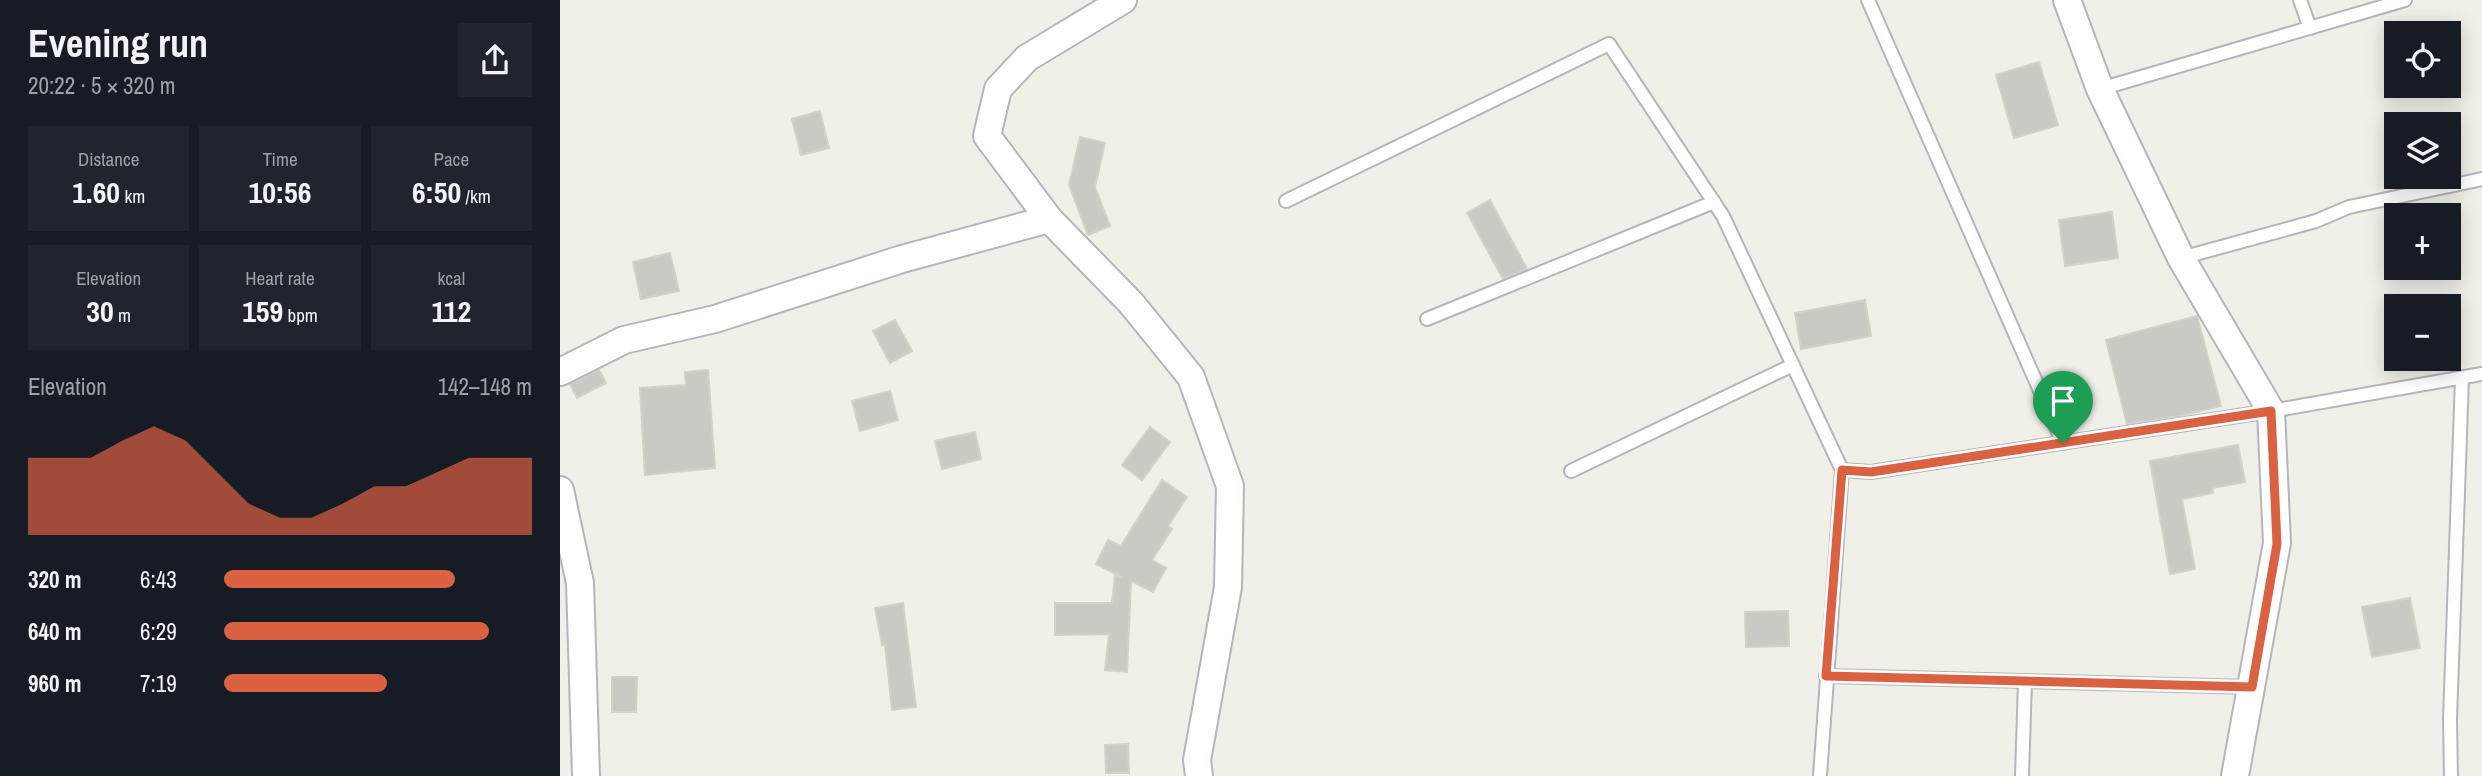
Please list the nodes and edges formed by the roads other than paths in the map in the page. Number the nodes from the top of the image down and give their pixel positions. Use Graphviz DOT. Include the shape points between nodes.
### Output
graph roads {
  1 [pos="1123,0"];
  2 [pos="1868,0"];
  3 [pos="2067,0"];
  4 [pos="2300,0"];
  5 [pos="2405,0"];
  6 [pos="2310,28"];
  7 [pos="2100,89"];
  8 [pos="2482,179"];
  9 [pos="1286,201"];
  10 [pos="1714,202"];
  11 [pos="1049,219"];
  12 [pos="2181,258"];
  13 [pos="1427,320"];
  14 [pos="1793,365"];
  15 [pos="560,372"];
  16 [pos="2482,374"];
  17 [pos="2462,378"];
  18 [pos="2271,411"];
  19 [pos="2063,443"];
  20 [pos="1842,470"];
  21 [pos="1571,471"];
  22 [pos="560,490"];
  23 [pos="1826,676"];
  24 [pos="2025,681"];
  25 [pos="2252,687"];
  26 [pos="586,776"];
  27 [pos="1199,776"];
  28 [pos="1820,776"];
  29 [pos="2022,776"];
  30 [pos="2235,776"];
  31 [pos="2451,776"];
  1 -- 11 [label="street" via="1027,58 998,89 987,136"];
  2 -- 19 [label="lane"];
  3 -- 7 [label="street"];
  4 -- 6 [label="lane"];
  5 -- 6 [label="lane"];
  6 -- 7 [label="lane"];
  7 -- 12 [label="street"];
  8 -- 12 [label="lane" via="2349,207 2316,221"];
  9 -- 10 [label="lane" via="1609,44"];
  10 -- 13 [label="lane"];
  10 -- 14 [label="lane"];
  11 -- 15 [label="street" via="902,259 715,319 624,340"];
  11 -- 27 [label="street" via="1131,303 1191,377 1230,486 1228,587 1197,761"];
  12 -- 18 [label="street"];
  14 -- 20 [label="lane"];
  14 -- 21 [label="lane"];
  16 -- 17 [label="lane"];
  17 -- 18 [label="lane"];
  17 -- 31 [label="lane"];
  18 -- 19 [label="lane"];
  18 -- 25 [label="street" via="2277,544"];
  19 -- 20 [label="lane" via="1871,472"];
  20 -- 23 [label="lane"];
  22 -- 26 [label="street" via="579,583"];
  23 -- 24 [label="lane"];
  23 -- 28 [label="lane"];
  24 -- 25 [label="lane"];
  24 -- 29 [label="lane"];
  25 -- 30 [label="street"];
}
